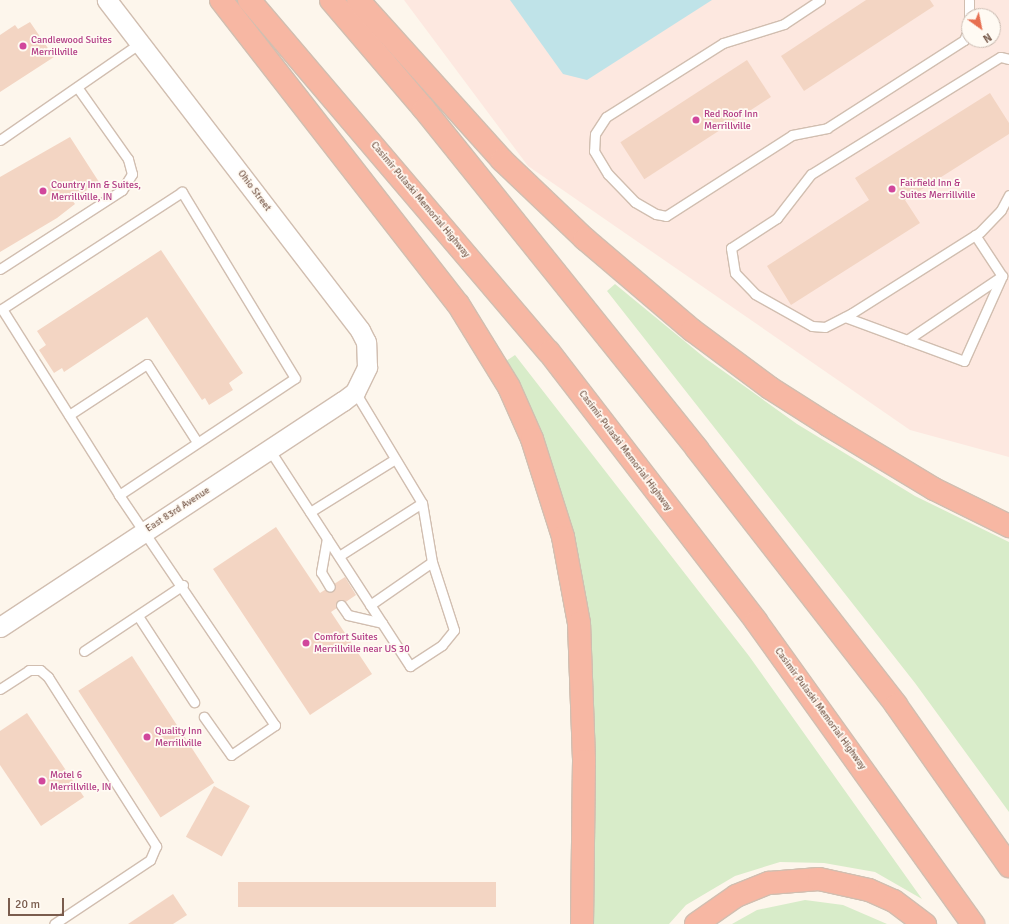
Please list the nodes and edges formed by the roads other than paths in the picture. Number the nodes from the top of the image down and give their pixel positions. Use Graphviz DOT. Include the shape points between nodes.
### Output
graph roads {
  1 [pos="107,0"];
  2 [pos="221,0"];
  3 [pos="248,0"];
  4 [pos="331,0"];
  5 [pos="358,0"];
  6 [pos="820,0"];
  7 [pos="969,0"];
  8 [pos="140,43"];
  9 [pos="1009,59"];
  10 [pos="77,87"];
  11 [pos="0,140"];
  12 [pos="1009,195"];
  13 [pos="975,235"];
  14 [pos="0,269"];
  15 [pos="1002,276"];
  16 [pos="845,317"];
  17 [pos="907,340"];
  18 [pos="355,392"];
  19 [pos="69,415"];
  20 [pos="198,442"];
  21 [pos="269,450"];
  22 [pos="395,459"];
  23 [pos="119,495"];
  24 [pos="422,503"];
  25 [pos="310,512"];
  26 [pos="1009,526"];
  27 [pos="146,531"];
  28 [pos="327,538"];
  29 [pos="339,556"];
  30 [pos="432,562"];
  31 [pos="183,585"];
  32 [pos="330,587"];
  33 [pos="341,605"];
  34 [pos="370,605"];
  35 [pos="138,616"];
  36 [pos="382,623"];
  37 [pos="0,627"];
  38 [pos="84,651"];
  39 [pos="0,689"];
  40 [pos="194,702"];
  41 [pos="204,718"];
  42 [pos="1009,866"];
  43 [pos="54,924"];
  44 [pos="582,924"];
  45 [pos="696,924"];
  46 [pos="925,924"];
  47 [pos="973,924"];
  1 -- 8 [label="street, Ohio Street"];
  2 -- 44 [label="highway" via="458,304 509,387 532,439 563,537 579,623 584,760"];
  3 -- 47 [label="highway, Casimir Pulaski Memorial Highway" via="549,352 756,621"];
  4 -- 42 [label="highway" via="424,109 697,449 896,704"];
  5 -- 26 [label="highway" via="502,160 585,238 692,330 770,388 828,425 934,489"];
  6 -- 7 [label="lane" via="784,24 723,43 606,117 595,134 594,151 608,174 635,202 656,214 666,216 792,134 827,128 964,40 969,28"];
  8 -- 10 [label="lane"];
  8 -- 18 [label="street, Ohio Street" via="360,330 366,342 367,367"];
  9 -- 16 [label="lane" via="1000,57 811,174 777,218 730,248 735,273 755,294 812,326 825,327"];
  10 -- 11 [label="lane"];
  10 -- 14 [label="lane" via="128,159 132,174 122,190"];
  12 -- 13 [label="lane" via="1001,210"];
  13 -- 15 [label="lane"];
  13 -- 16 [label="lane"];
  15 -- 17 [label="lane"];
  15 -- 17 [label="lane" via="964,361"];
  16 -- 17 [label="lane"];
  18 -- 21 [label="street, East 83rd Avenue"];
  18 -- 22 [label="lane"];
  19 -- 20 [label="lane" via="147,364"];
  19 -- 20 [label="lane" via="2,309 182,192 295,378"];
  19 -- 23 [label="lane"];
  20 -- 23 [label="lane"];
  21 -- 25 [label="lane"];
  21 -- 27 [label="street, East 83rd Avenue"];
  22 -- 24 [label="lane"];
  22 -- 25 [label="lane"];
  23 -- 27 [label="lane"];
  24 -- 29 [label="lane"];
  24 -- 30 [label="lane"];
  25 -- 28 [label="lane"];
  27 -- 31 [label="lane"];
  27 -- 37 [label="street, East 83rd Avenue"];
  28 -- 29 [label="lane"];
  28 -- 32 [label="lane" via="321,572"];
  29 -- 34 [label="lane"];
  30 -- 34 [label="lane"];
  30 -- 36 [label="lane" via="454,630 442,645 410,666"];
  31 -- 35 [label="lane"];
  31 -- 41 [label="lane" via="275,725 231,754"];
  33 -- 36 [label="lane" via="348,615"];
  34 -- 36 [label="lane"];
  35 -- 38 [label="lane"];
  35 -- 40 [label="lane"];
  39 -- 43 [label="lane" via="29,670 40,670 48,677 156,846 150,860"];
  45 -- 46 [label="highway" via="736,896 769,883 819,879 869,890 894,901"];
}
